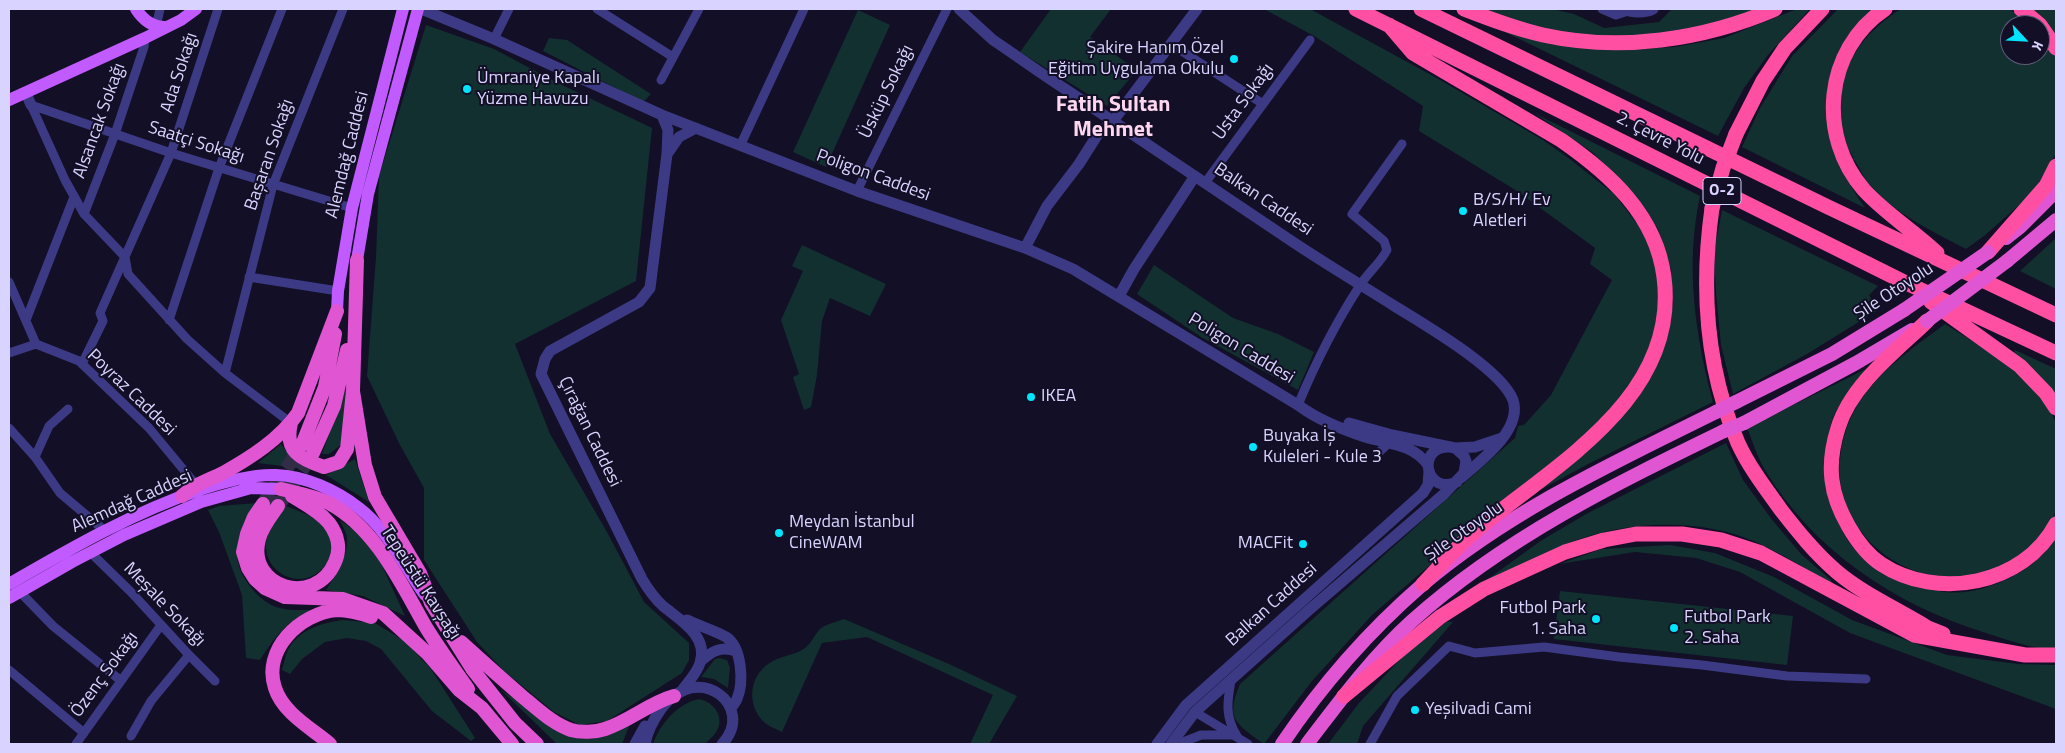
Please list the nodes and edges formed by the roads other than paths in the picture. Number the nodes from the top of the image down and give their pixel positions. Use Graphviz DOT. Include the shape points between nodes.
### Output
graph roads {
  1 [pos="160,9"];
  2 [pos="196,9"];
  3 [pos="218,9"];
  4 [pos="282,9"];
  5 [pos="342,9"];
  6 [pos="403,9"];
  7 [pos="419,9"];
  8 [pos="509,9"];
  9 [pos="597,9"];
  10 [pos="698,9"];
  11 [pos="804,9"];
  12 [pos="946,9"];
  13 [pos="959,9"];
  14 [pos="1197,9"];
  15 [pos="1356,9"];
  16 [pos="1421,9"];
  17 [pos="1464,9"];
  18 [pos="1602,9"];
  19 [pos="1653,9"];
  20 [pos="1774,9"];
  21 [pos="1822,9"];
  22 [pos="1885,9"];
  23 [pos="1626,10"];
  24 [pos="138,12"];
  25 [pos="1389,25"];
  26 [pos="160,27"];
  27 [pos="145,38"];
  28 [pos="494,39"];
  29 [pos="1310,40"];
  30 [pos="1171,44"];
  31 [pos="130,45"];
  32 [pos="673,58"];
  33 [pos="661,80"];
  34 [pos="26,93"];
  35 [pos="9,100"];
  36 [pos="1263,104"];
  37 [pos="31,105"];
  38 [pos="662,115"];
  39 [pos="1114,121"];
  40 [pos="696,128"];
  41 [pos="115,134"];
  42 [pos="741,144"];
  43 [pos="1402,144"];
  44 [pos="171,153"];
  45 [pos="667,154"];
  46 [pos="2056,166"];
  47 [pos="219,168"];
  48 [pos="1200,179"];
  49 [pos="273,185"];
  50 [pos="857,190"];
  51 [pos="2056,191"];
  52 [pos="74,197"];
  53 [pos="352,208"];
  54 [pos="84,214"];
  55 [pos="2056,220"];
  56 [pos="1025,248"];
  57 [pos="1988,252"];
  58 [pos="125,257"];
  59 [pos="357,260"];
  60 [pos="1947,262"];
  61 [pos="250,277"];
  62 [pos="1902,280"];
  63 [pos="9,282"];
  64 [pos="1361,284"];
  65 [pos="338,291"];
  66 [pos="1119,296"];
  67 [pos="337,311"];
  68 [pos="2056,315"];
  69 [pos="26,320"];
  70 [pos="169,320"];
  71 [pos="1927,321"];
  72 [pos="36,344"];
  73 [pos="9,353"];
  74 [pos="2056,353"];
  75 [pos="82,364"];
  76 [pos="225,373"];
  77 [pos="353,391"];
  78 [pos="1298,405"];
  79 [pos="2056,408"];
  80 [pos="68,409"];
  81 [pos="291,423"];
  82 [pos="9,428"];
  83 [pos="1504,436"];
  84 [pos="1389,443"];
  85 [pos="1452,447"];
  86 [pos="1377,454"];
  87 [pos="35,457"];
  88 [pos="1428,468"];
  89 [pos="1459,480"];
  90 [pos="197,486"];
  91 [pos="281,489"];
  92 [pos="182,496"];
  93 [pos="263,504"];
  94 [pos="278,506"];
  95 [pos="2056,524"];
  96 [pos="105,531"];
  97 [pos="90,552"];
  98 [pos="9,584"];
  99 [pos="1423,584"];
  100 [pos="14,595"];
  101 [pos="431,603"];
  102 [pos="672,613"];
  103 [pos="161,625"];
  104 [pos="397,627"];
  105 [pos="444,627"];
  106 [pos="1972,645"];
  107 [pos="736,651"];
  108 [pos="2056,655"];
  109 [pos="189,656"];
  110 [pos="701,661"];
  111 [pos="9,670"];
  112 [pos="1866,679"];
  113 [pos="120,680"];
  114 [pos="215,680"];
  115 [pos="1231,681"];
  116 [pos="679,692"];
  117 [pos="1344,696"];
  118 [pos="1186,705"];
  119 [pos="482,708"];
  120 [pos="731,708"];
  121 [pos="659,712"];
  122 [pos="1196,712"];
  123 [pos="84,733"];
  124 [pos="131,736"];
  125 [pos="1236,737"];
  126 [pos="76,744"];
  127 [pos="330,744"];
  128 [pos="512,744"];
  129 [pos="537,744"];
  130 [pos="635,744"];
  131 [pos="645,744"];
  132 [pos="722,744"];
  133 [pos="1157,744"];
  134 [pos="1171,744"];
  135 [pos="1178,744"];
  136 [pos="1248,744"];
  137 [pos="1282,744"];
  138 [pos="1307,744"];
  139 [pos="1370,744"];
  1 -- 26 [label="street"];
  2 -- 26 [label="main road" via="181,20"];
  3 -- 44 [label="street, Ada Sokağı"];
  4 -- 47 [label="street"];
  5 -- 49 [label="street, Başaran Sokağı"];
  6 -- 53 [label="main road, Alemdağ Caddesi"];
  7 -- 28 [label="street, Poligon Caddesi"];
  7 -- 59 [label="main road, Alemdağ Caddesi" via="368,194"];
  8 -- 28 [label="street"];
  9 -- 32 [label="street"];
  10 -- 32 [label="street"];
  11 -- 42 [label="street"];
  12 -- 50 [label="street, Üsküp Sokağı"];
  13 -- 39 [label="street, Balkan Caddesi" via="992,40"];
  14 -- 30 [label="street"];
  15 -- 25 [label="highway, 2. Çevre Yolu / O-2"];
  16 -- 60 [label="highway, 2. Çevre Yolu / O-2"];
  17 -- 20 [label="highway" via="1544,35 1585,41 1634,42 1713,31"];
  18 -- 23 [label="street" via="1616,16"];
  19 -- 23 [label="street"];
  21 -- 106 [label="highway, bridge" via="1785,48 1763,81 1736,134 1712,208 1706,287 1721,398 1739,444 1763,485 1808,545 1839,573 1928,628"];
  22 -- 60 [label="highway" via="1864,27 1839,67 1832,98 1834,130 1846,164 1865,190"];
  24 -- 26 [label="main road"];
  24 -- 31 [label="main road" via="141,29"];
  25 -- 62 [label="highway, 2. Çevre Yolu / O-2"];
  25 -- 99 [label="highway" via="1413,53 1561,140 1618,186 1650,229 1660,253 1667,298 1661,339 1652,360 1640,383 1609,422 1472,534"];
  26 -- 27 [label="main road"];
  27 -- 31 [label="main road"];
  27 -- 41 [label="street, Alsancak Sokağı"];
  28 -- 38 [label="street, Poligon Caddesi"];
  29 -- 36 [label="street, Usta Sokağı"];
  30 -- 36 [label="street"];
  30 -- 39 [label="street"];
  31 -- 34 [label="main road"];
  32 -- 33 [label="street"];
  34 -- 35 [label="main road"];
  34 -- 37 [label="street"];
  36 -- 48 [label="street, Usta Sokağı"];
  37 -- 41 [label="street, Saatçi Sokağı"];
  37 -- 52 [label="street"];
  38 -- 40 [label="street, Poligon Caddesi"];
  38 -- 45 [label="street, Çırağan Caddesi" via="668,130"];
  39 -- 48 [label="street, Balkan Caddesi"];
  39 -- 56 [label="street" via="1098,134 1047,206"];
  40 -- 42 [label="street, Poligon Caddesi"];
  40 -- 45 [label="street" via="678,137"];
  41 -- 44 [label="street, Saatçi Sokağı"];
  41 -- 54 [label="street, Alsancak Sokağı"];
  42 -- 50 [label="street, Poligon Caddesi"];
  43 -- 64 [label="street" via="1352,214 1384,241 1387,250"];
  44 -- 47 [label="street, Saatçi Sokağı"];
  44 -- 58 [label="street, Ada Sokağı"];
  45 -- 102 [label="street, Çırağan Caddesi" via="650,288 639,302 550,351 541,374 642,578"];
  46 -- 57 [label="highway" via="2046,186"];
  47 -- 49 [label="street, Saatçi Sokağı"];
  47 -- 70 [label="street"];
  48 -- 64 [label="street, Balkan Caddesi"];
  48 -- 66 [label="street" via="1134,269"];
  49 -- 53 [label="street, Saatçi Sokağı"];
  49 -- 61 [label="street, Başaran Sokağı"];
  50 -- 56 [label="street, Poligon Caddesi"];
  51 -- 57 [label="highway, Şile Otoyolu"];
  52 -- 54 [label="street"];
  52 -- 69 [label="street"];
  53 -- 65 [label="main road, Alemdağ Caddesi"];
  54 -- 58 [label="street"];
  55 -- 71 [label="highway, bridge"];
  56 -- 66 [label="street, Poligon Caddesi" via="1073,269"];
  57 -- 99 [label="highway, Şile Otoyolu, bridge" via="1904,310 1832,354 1551,496 1500,528"];
  58 -- 70 [label="street" via="128,274"];
  58 -- 75 [label="street, Ada Sokağı" via="100,314 103,321"];
  59 -- 67 [label="highway" via="346,360 334,406 307,449 325,387"];
  59 -- 77 [label="highway"];
  60 -- 68 [label="highway, 2. Çevre Yolu / O-2"];
  61 -- 65 [label="street"];
  61 -- 76 [label="street, Başaran Sokağı"];
  62 -- 74 [label="highway, 2. Çevre Yolu / O-2"];
  62 -- 79 [label="highway" via="2009,357 2032,377"];
  63 -- 69 [label="street"];
  64 -- 78 [label="street" via="1321,354"];
  64 -- 83 [label="street, Balkan Caddesi" via="1441,335 1501,382 1513,401 1514,414"];
  65 -- 67 [label="main road, Alemdağ Caddesi"];
  66 -- 78 [label="street, Poligon Caddesi"];
  67 -- 81 [label="highway" via="298,413"];
  69 -- 72 [label="street"];
  70 -- 76 [label="street"];
  71 -- 95 [label="highway" via="1872,373 1838,427 1832,481 1841,513 1852,532 1881,564 1907,576 1935,583 1970,583 1995,577 2021,564 2041,547"];
  71 -- 117 [label="highway, bridge" via="1744,423 1556,517 1494,557 1411,622"];
  72 -- 73 [label="street"];
  72 -- 75 [label="street, Poyraz Caddesi"];
  75 -- 90 [label="street, Poyraz Caddesi" via="149,428"];
  76 -- 81 [label="street"];
  77 -- 81 [label="highway" via="347,449 339,462 324,468 302,460 288,436"];
  77 -- 101 [label="highway" via="365,465 375,497 420,573"];
  78 -- 84 [label="street, Poligon Caddesi" via="1335,425"];
  78 -- 85 [label="street" via="1370,430"];
  80 -- 87 [label="street" via="49,426"];
  81 -- 90 [label="highway" via="245,461"];
  82 -- 87 [label="street"];
  83 -- 85 [label="street" via="1475,447"];
  83 -- 89 [label="street, Balkan Caddesi"];
  84 -- 86 [label="street"];
  84 -- 88 [label="street, Poligon Caddesi" via="1412,450"];
  85 -- 88 [label="street" via="1443,447 1432,453"];
  85 -- 89 [label="street" via="1466,461"];
  87 -- 96 [label="street" via="60,493"];
  88 -- 89 [label="street" via="1431,477 1440,484"];
  88 -- 118 [label="street, Balkan Caddesi" via="1428,485 1423,494"];
  89 -- 115 [label="street, Balkan Caddesi"];
  90 -- 92 [label="highway"];
  91 -- 94 [label="highway" via="329,523 338,541 338,556 333,566 314,585 289,588 275,582 258,560 259,538"];
  91 -- 97 [label="main road, Alemdağ Caddesi" via="251,488 209,499"];
  91 -- 119 [label="highway, Tepeüstü Kavşağı" via="328,503 367,534"];
  92 -- 96 [label="main road, Alemdağ Caddesi"];
  92 -- 101 [label="main road, Alemdağ Caddesi" via="235,480 277,475 304,479 339,493 378,527"];
  93 -- 104 [label="highway" via="254,517 243,552 255,579 265,588 285,597 343,599 383,613"];
  96 -- 98 [label="main road, Alemdağ Caddesi"];
  97 -- 100 [label="main road, Alemdağ Caddesi"];
  97 -- 103 [label="street, Meşale Sokağı"];
  99 -- 137 [label="highway, Şile Otoyolu" via="1339,669"];
  100 -- 113 [label="street"];
  101 -- 105 [label="highway"];
  102 -- 107 [label="street" via="726,637"];
  102 -- 110 [label="street, Çırağan Caddesi" via="695,633"];
  103 -- 109 [label="street, Meşale Sokağı"];
  103 -- 113 [label="street, Özenç Sokağı"];
  104 -- 119 [label="highway" via="427,653 459,690"];
  104 -- 127 [label="highway" via="362,614 336,610 295,628 276,650 272,676 281,701"];
  105 -- 116 [label="highway" via="549,718 573,730 604,730"];
  105 -- 129 [label="highway" via="492,696"];
  106 -- 108 [label="highway" via="2025,655"];
  106 -- 117 [label="highway" via="1914,635 1761,553 1721,540 1682,534 1636,534 1565,552 1484,589 1440,617"];
  107 -- 110 [label="street" via="717,649"];
  107 -- 120 [label="street" via="741,677 738,698"];
  109 -- 114 [label="street, Meşale Sokağı"];
  109 -- 124 [label="street" via="151,701"];
  110 -- 116 [label="street"];
  111 -- 123 [label="street"];
  112 -- 139 [label="street" via="1787,676 1544,647 1475,653 1449,646 1397,696"];
  113 -- 123 [label="street, Özenç Sokağı"];
  115 -- 122 [label="street, Balkan Caddesi"];
  115 -- 125 [label="street" via="1228,713"];
  116 -- 120 [label="street" via="693,686 711,689 720,694"];
  116 -- 121 [label="street"];
  117 -- 138 [label="highway"];
  118 -- 122 [label="street"];
  118 -- 133 [label="street, Balkan Caddesi"];
  119 -- 128 [label="highway"];
  120 -- 132 [label="street" via="730,733"];
  121 -- 130 [label="street" via="648,722"];
  121 -- 131 [label="street"];
  122 -- 125 [label="street"];
  122 -- 134 [label="street, Balkan Caddesi"];
  123 -- 126 [label="street, Özenç Sokağı"];
  125 -- 135 [label="street" via="1201,735"];
  125 -- 136 [label="street"];
}
